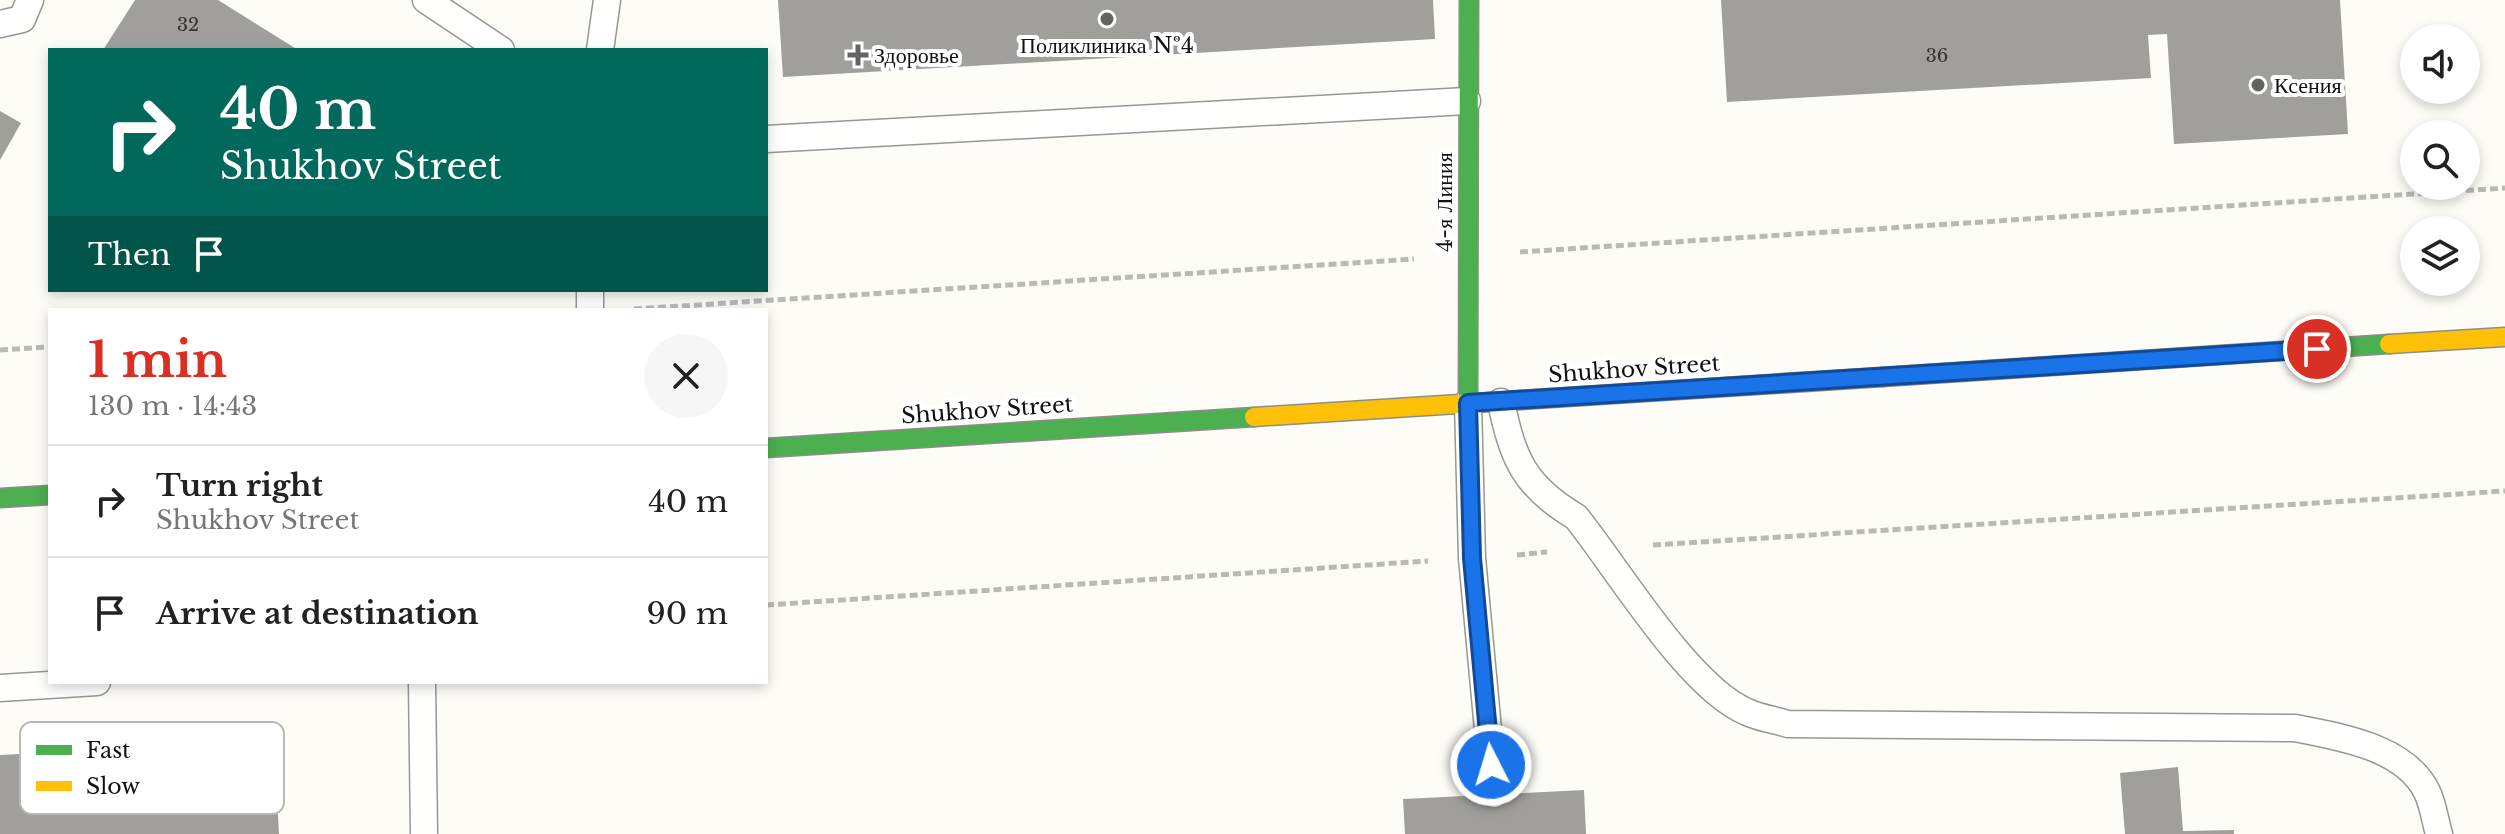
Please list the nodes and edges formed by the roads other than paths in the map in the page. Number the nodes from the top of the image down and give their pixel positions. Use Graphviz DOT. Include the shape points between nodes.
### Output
graph roads {
  1 [pos="30,0"];
  2 [pos="426,0"];
  3 [pos="607,0"];
  4 [pos="1469,0"];
  5 [pos="0,24"];
  6 [pos="498,48"];
  7 [pos="600,48"];
  8 [pos="1467,101"];
  9 [pos="768,139"];
  10 [pos="2505,337"];
  11 [pos="1501,402"];
  12 [pos="1468,403"];
  13 [pos="768,448"];
  14 [pos="48,495"];
  15 [pos="0,498"];
  16 [pos="65,684"];
  17 [pos="422,684"];
  18 [pos="0,688"];
  19 [pos="1494,794"];
  20 [pos="424,834"];
  21 [pos="2439,834"];
  1 -- 5 [label="lane" via="22,19"];
  2 -- 6 [label="lane"];
  3 -- 7 [label="lane"];
  4 -- 8 [label="street, 4-я Линия"];
  8 -- 9 [label="lane"];
  8 -- 12 [label="street, 4-я Линия"];
  10 -- 11 [label="street, Shukhov Street"];
  11 -- 12 [label="street, Shukhov Street"];
  11 -- 21 [label="lane" via="1511,446 1527,478 1576,517 1686,663 1745,712 1788,724 2295,728 2376,749 2409,769 2426,790"];
  12 -- 13 [label="street, Shukhov Street"];
  12 -- 19 [label="lane" via="1472,558"];
  14 -- 15 [label="street"];
  16 -- 18 [label="lane"];
  17 -- 20 [label="lane"];
}
